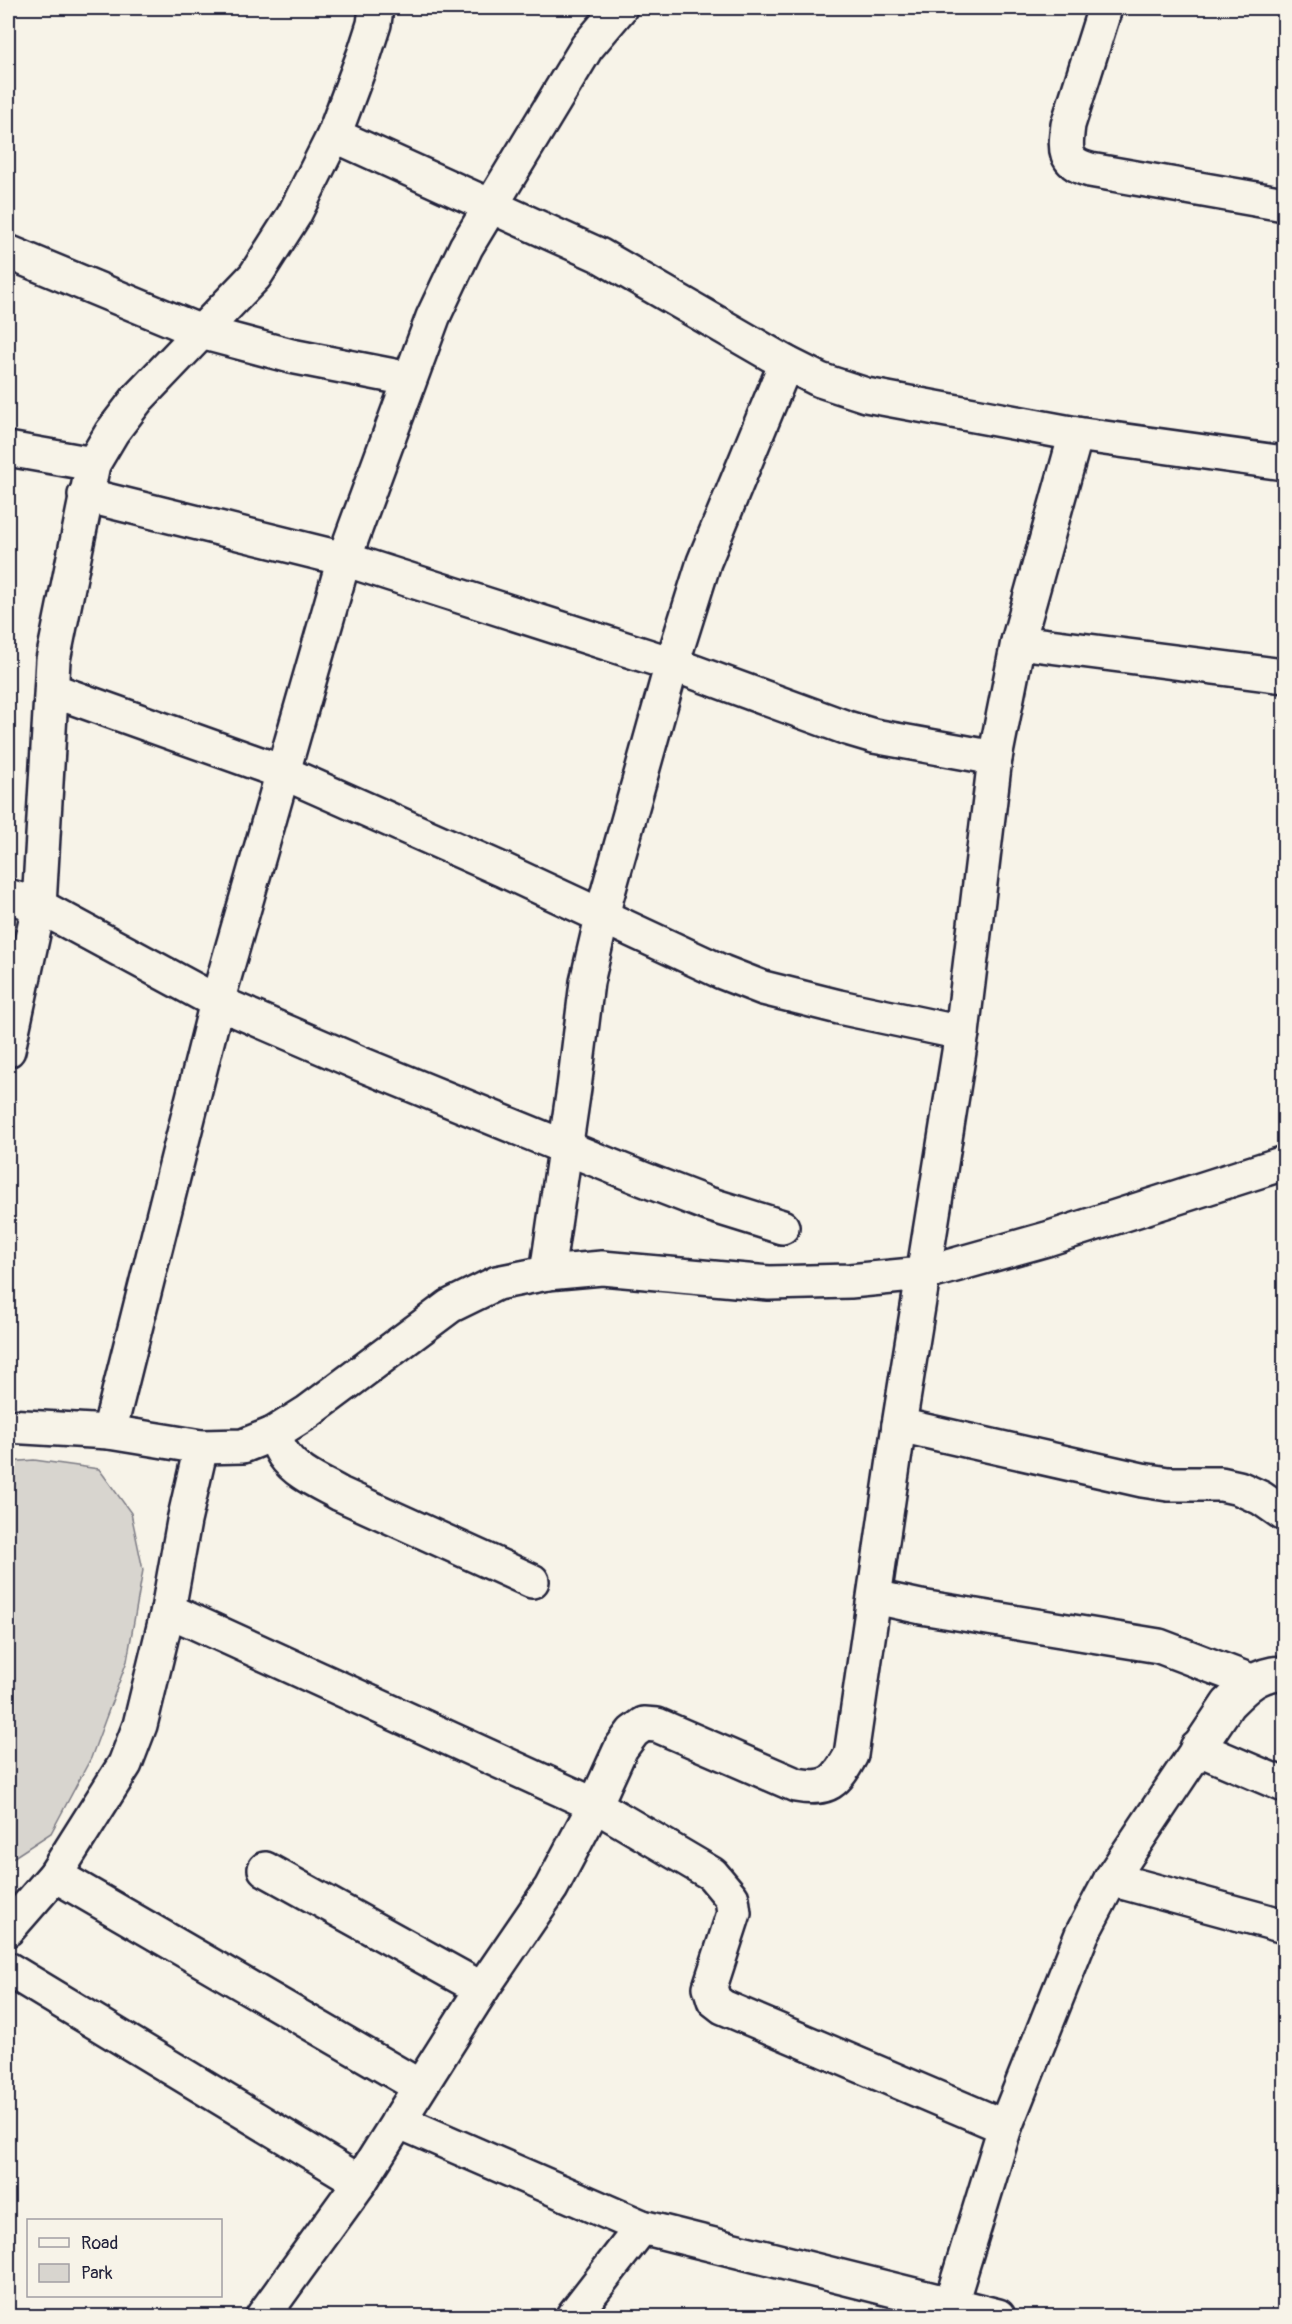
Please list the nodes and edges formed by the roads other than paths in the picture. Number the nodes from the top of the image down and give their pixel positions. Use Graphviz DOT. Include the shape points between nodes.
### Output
graph roads {
  1 [pos="376,8"];
  2 [pos="620,8"];
  3 [pos="1106,8"];
  4 [pos="334,135"];
  5 [pos="1284,204"];
  6 [pos="491,207"];
  7 [pos="8,252"];
  8 [pos="201,332"];
  9 [pos="786,363"];
  10 [pos="409,379"];
  11 [pos="1076,434"];
  12 [pos="8,449"];
  13 [pos="1284,463"];
  14 [pos="89,479"];
  15 [pos="344,559"];
  16 [pos="1018,642"];
  17 [pos="672,664"];
  18 [pos="1284,676"];
  19 [pos="52,690"];
  20 [pos="995,758"];
  21 [pos="282,772"];
  22 [pos="8,896"];
  23 [pos="39,906"];
  24 [pos="602,917"];
  25 [pos="218,1002"];
  26 [pos="962,1033"];
  27 [pos="8,1050"];
  28 [pos="566,1146"];
  29 [pos="1284,1163"];
  30 [pos="782,1227"];
  31 [pos="547,1272"];
  32 [pos="924,1274"];
  33 [pos="899,1425"];
  34 [pos="8,1426"];
  35 [pos="109,1432"];
  36 [pos="273,1434"];
  37 [pos="201,1447"];
  38 [pos="1284,1514"];
  39 [pos="532,1581"];
  40 [pos="875,1597"];
  41 [pos="168,1610"];
  42 [pos="1284,1673"];
  43 [pos="1251,1681"];
  44 [pos="1197,1748"];
  45 [pos="1284,1785"];
  46 [pos="595,1805"];
  47 [pos="265,1869"];
  48 [pos="55,1875"];
  49 [pos="1111,1879"];
  50 [pos="1284,1926"];
  51 [pos="8,1929"];
  52 [pos="8,1969"];
  53 [pos="482,1989"];
  54 [pos="419,2086"];
  55 [pos="398,2121"];
  56 [pos="1005,2127"];
  57 [pos="360,2182"];
  58 [pos="642,2227"];
  59 [pos="949,2311"];
  60 [pos="263,2316"];
  61 [pos="573,2316"];
  62 [pos="998,2316"];
  1 -- 4 [label="street" via="365,52"];
  2 -- 6 [label="street" via="587,47"];
  3 -- 5 [label="street" via="1068,125 1068,157 1078,167 1090,170"];
  4 -- 6 [label="street"];
  4 -- 8 [label="street" via="294,215 255,276"];
  6 -- 9 [label="street" via="599,255"];
  6 -- 10 [label="street" via="450,279"];
  7 -- 8 [label="street"];
  8 -- 10 [label="street" via="281,354"];
  8 -- 14 [label="street" via="138,398 112,432"];
  9 -- 11 [label="street" via="820,380 866,395"];
  9 -- 17 [label="street" via="704,562"];
  10 -- 15 [label="street"];
  11 -- 13 [label="street"];
  11 -- 16 [label="street"];
  12 -- 14 [label="street"];
  14 -- 15 [label="street"];
  14 -- 19 [label="street" via="53,660"];
  15 -- 17 [label="street"];
  15 -- 21 [label="street"];
  16 -- 18 [label="street"];
  16 -- 20 [label="street"];
  17 -- 20 [label="street" via="856,731"];
  17 -- 24 [label="street"];
  19 -- 21 [label="street"];
  19 -- 23 [label="street"];
  20 -- 26 [label="street"];
  21 -- 24 [label="street"];
  21 -- 25 [label="street"];
  22 -- 23 [label="street"];
  23 -- 25 [label="street"];
  23 -- 27 [label="street"];
  24 -- 26 [label="street" via="763,988"];
  24 -- 28 [label="street" via="587,982"];
  25 -- 28 [label="street"];
  25 -- 35 [label="street"];
  26 -- 32 [label="street"];
  28 -- 30 [label="street" via="708,1204"];
  28 -- 31 [label="street"];
  29 -- 32 [label="street"];
  31 -- 32 [label="street" via="602,1268 769,1282 850,1281"];
  31 -- 36 [label="street" via="497,1282 450,1306"];
  32 -- 33 [label="street"];
  33 -- 38 [label="street" via="1142,1480 1239,1488"];
  33 -- 40 [label="street"];
  34 -- 35 [label="street"];
  35 -- 37 [label="street"];
  36 -- 37 [label="street" via="243,1446"];
  36 -- 39 [label="street" via="296,1469 340,1494"];
  37 -- 41 [label="street"];
  40 -- 43 [label="street" via="1159,1646"];
  40 -- 46 [label="street" via="851,1755 838,1777 825,1786 796,1785 657,1725 644,1724 621,1748"];
  41 -- 46 [label="street"];
  41 -- 48 [label="street" via="140,1725 125,1764"];
  42 -- 43 [label="street"];
  43 -- 44 [label="street" via="1228,1704"];
  44 -- 45 [label="street"];
  44 -- 49 [label="street"];
  46 -- 53 [label="street" via="551,1888"];
  46 -- 56 [label="street" via="712,1874 732,1898 734,1913 710,1987 714,2000"];
  47 -- 53 [label="street"];
  48 -- 51 [label="street"];
  48 -- 54 [label="street"];
  49 -- 50 [label="street"];
  49 -- 56 [label="street" via="1082,1934"];
  52 -- 57 [label="street"];
  53 -- 54 [label="street"];
  54 -- 55 [label="street"];
  55 -- 57 [label="street"];
  55 -- 58 [label="street"];
  56 -- 59 [label="street"];
  57 -- 60 [label="street"];
  58 -- 59 [label="street"];
  58 -- 61 [label="street"];
  59 -- 62 [label="street"];
}
